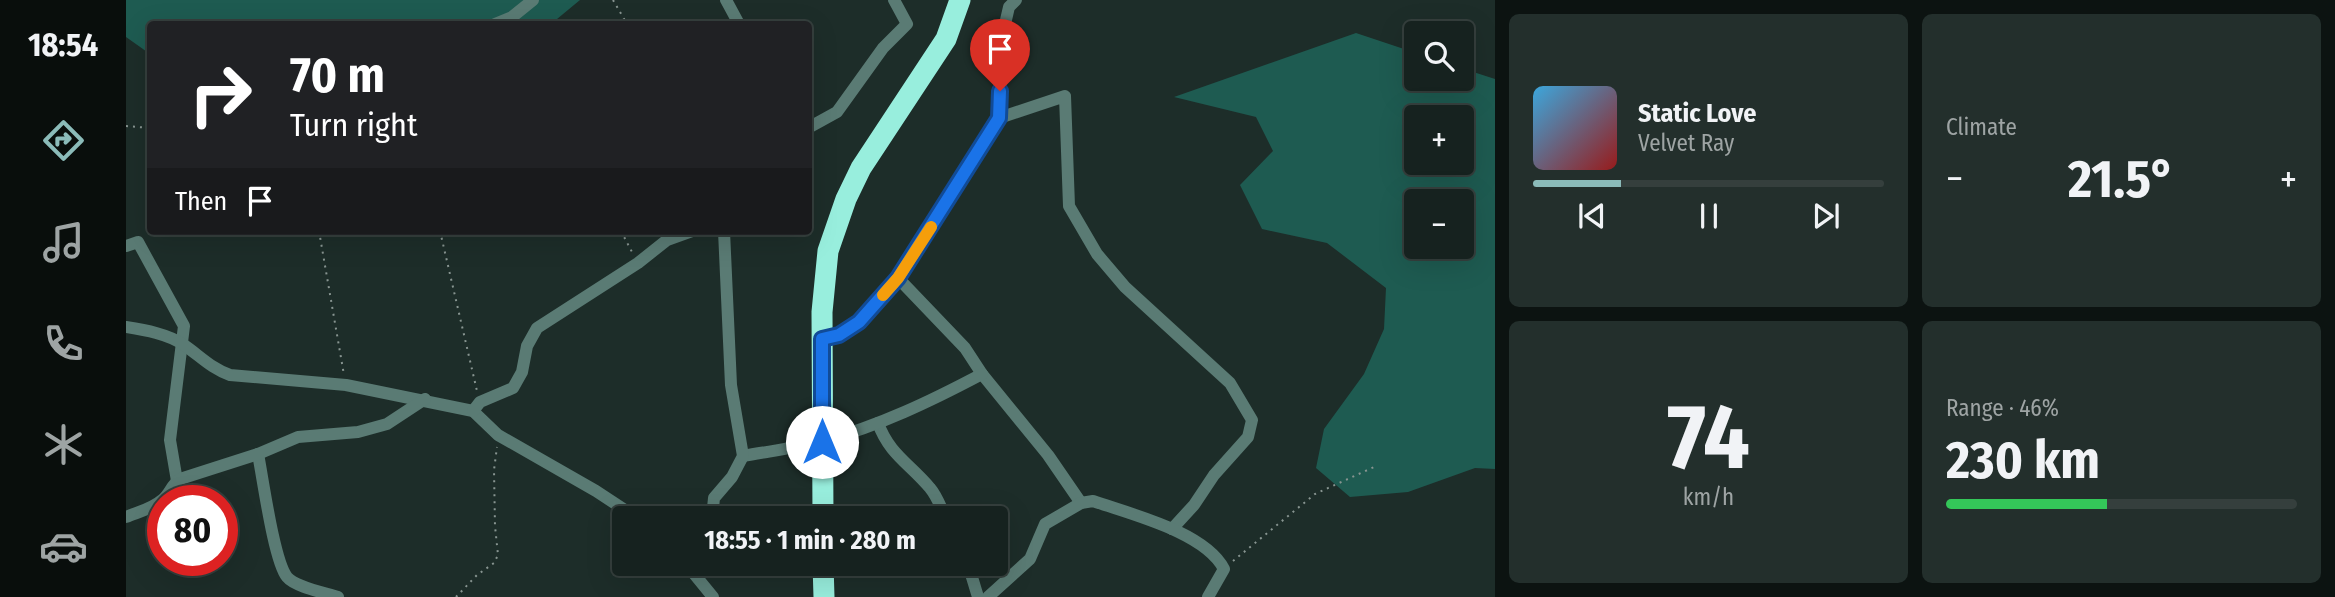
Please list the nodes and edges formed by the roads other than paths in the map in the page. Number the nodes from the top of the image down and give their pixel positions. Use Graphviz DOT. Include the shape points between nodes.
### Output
graph roads {
  1 [pos="533,0"];
  2 [pos="726,0"];
  3 [pos="894,0"];
  4 [pos="960,0"];
  5 [pos="1016,0"];
  6 [pos="502,21"];
  7 [pos="737,21"];
  8 [pos="999,118"];
  9 [pos="812,126"];
  10 [pos="681,235"];
  11 [pos="724,235"];
  12 [pos="126,246"];
  13 [pos="898,278"];
  14 [pos="126,327"];
  15 [pos="822,339"];
  16 [pos="181,343"];
  17 [pos="982,374"];
  18 [pos="425,399"];
  19 [pos="476,407"];
  20 [pos="878,423"];
  21 [pos="822,442"];
  22 [pos="258,454"];
  23 [pos="743,456"];
  24 [pos="177,481"];
  25 [pos="1081,503"];
  26 [pos="619,506"];
  27 [pos="713,506"];
  28 [pos="823,506"];
  29 [pos="940,506"];
  30 [pos="126,517"];
  31 [pos="1172,529"];
  32 [pos="696,576"];
  33 [pos="823,576"];
  34 [pos="972,576"];
  35 [pos="338,597"];
  36 [pos="713,597"];
  37 [pos="824,597"];
  38 [pos="978,597"];
  39 [pos="988,597"];
  40 [pos="1209,597"];
  1 -- 6 [label="street"];
  2 -- 7 [label="street"];
  3 -- 9 [label="street" via="907,24 883,48 837,112"];
  4 -- 15 [label="highway" via="946,39 861,168 846,199 828,251"];
  5 -- 8 [label="street" via="1009,8 1002,37"];
  8 -- 13 [label="street"];
  8 -- 31 [label="street" via="1065,96 1069,206 1097,254 1125,287 1230,383 1252,421 1248,438"];
  10 -- 19 [label="street" via="537,328 513,388"];
  11 -- 23 [label="street" via="731,385"];
  12 -- 16 [label="street" via="138,242 184,326"];
  13 -- 15 [label="street" via="859,322"];
  13 -- 17 [label="street" via="965,348"];
  14 -- 16 [label="street"];
  15 -- 21 [label="highway"];
  16 -- 18 [label="street" via="215,370 230,375 346,385"];
  16 -- 24 [label="street" via="170,440"];
  17 -- 20 [label="street"];
  17 -- 25 [label="street"];
  18 -- 19 [label="street"];
  18 -- 22 [label="street" via="387,424 358,432 298,437"];
  19 -- 26 [label="street" via="498,435"];
  20 -- 21 [label="street"];
  20 -- 29 [label="street" via="896,455 931,490"];
  21 -- 23 [label="street"];
  21 -- 28 [label="highway"];
  22 -- 24 [label="street"];
  22 -- 35 [label="street" via="286,576"];
  23 -- 27 [label="street"];
  24 -- 30 [label="street" via="158,504"];
  25 -- 31 [label="street" via="1093,501"];
  25 -- 39 [label="street" via="1045,524 1030,559"];
  31 -- 40 [label="street" via="1219,560 1224,569"];
  32 -- 36 [label="street"];
  33 -- 37 [label="highway"];
  34 -- 38 [label="street"];
}
